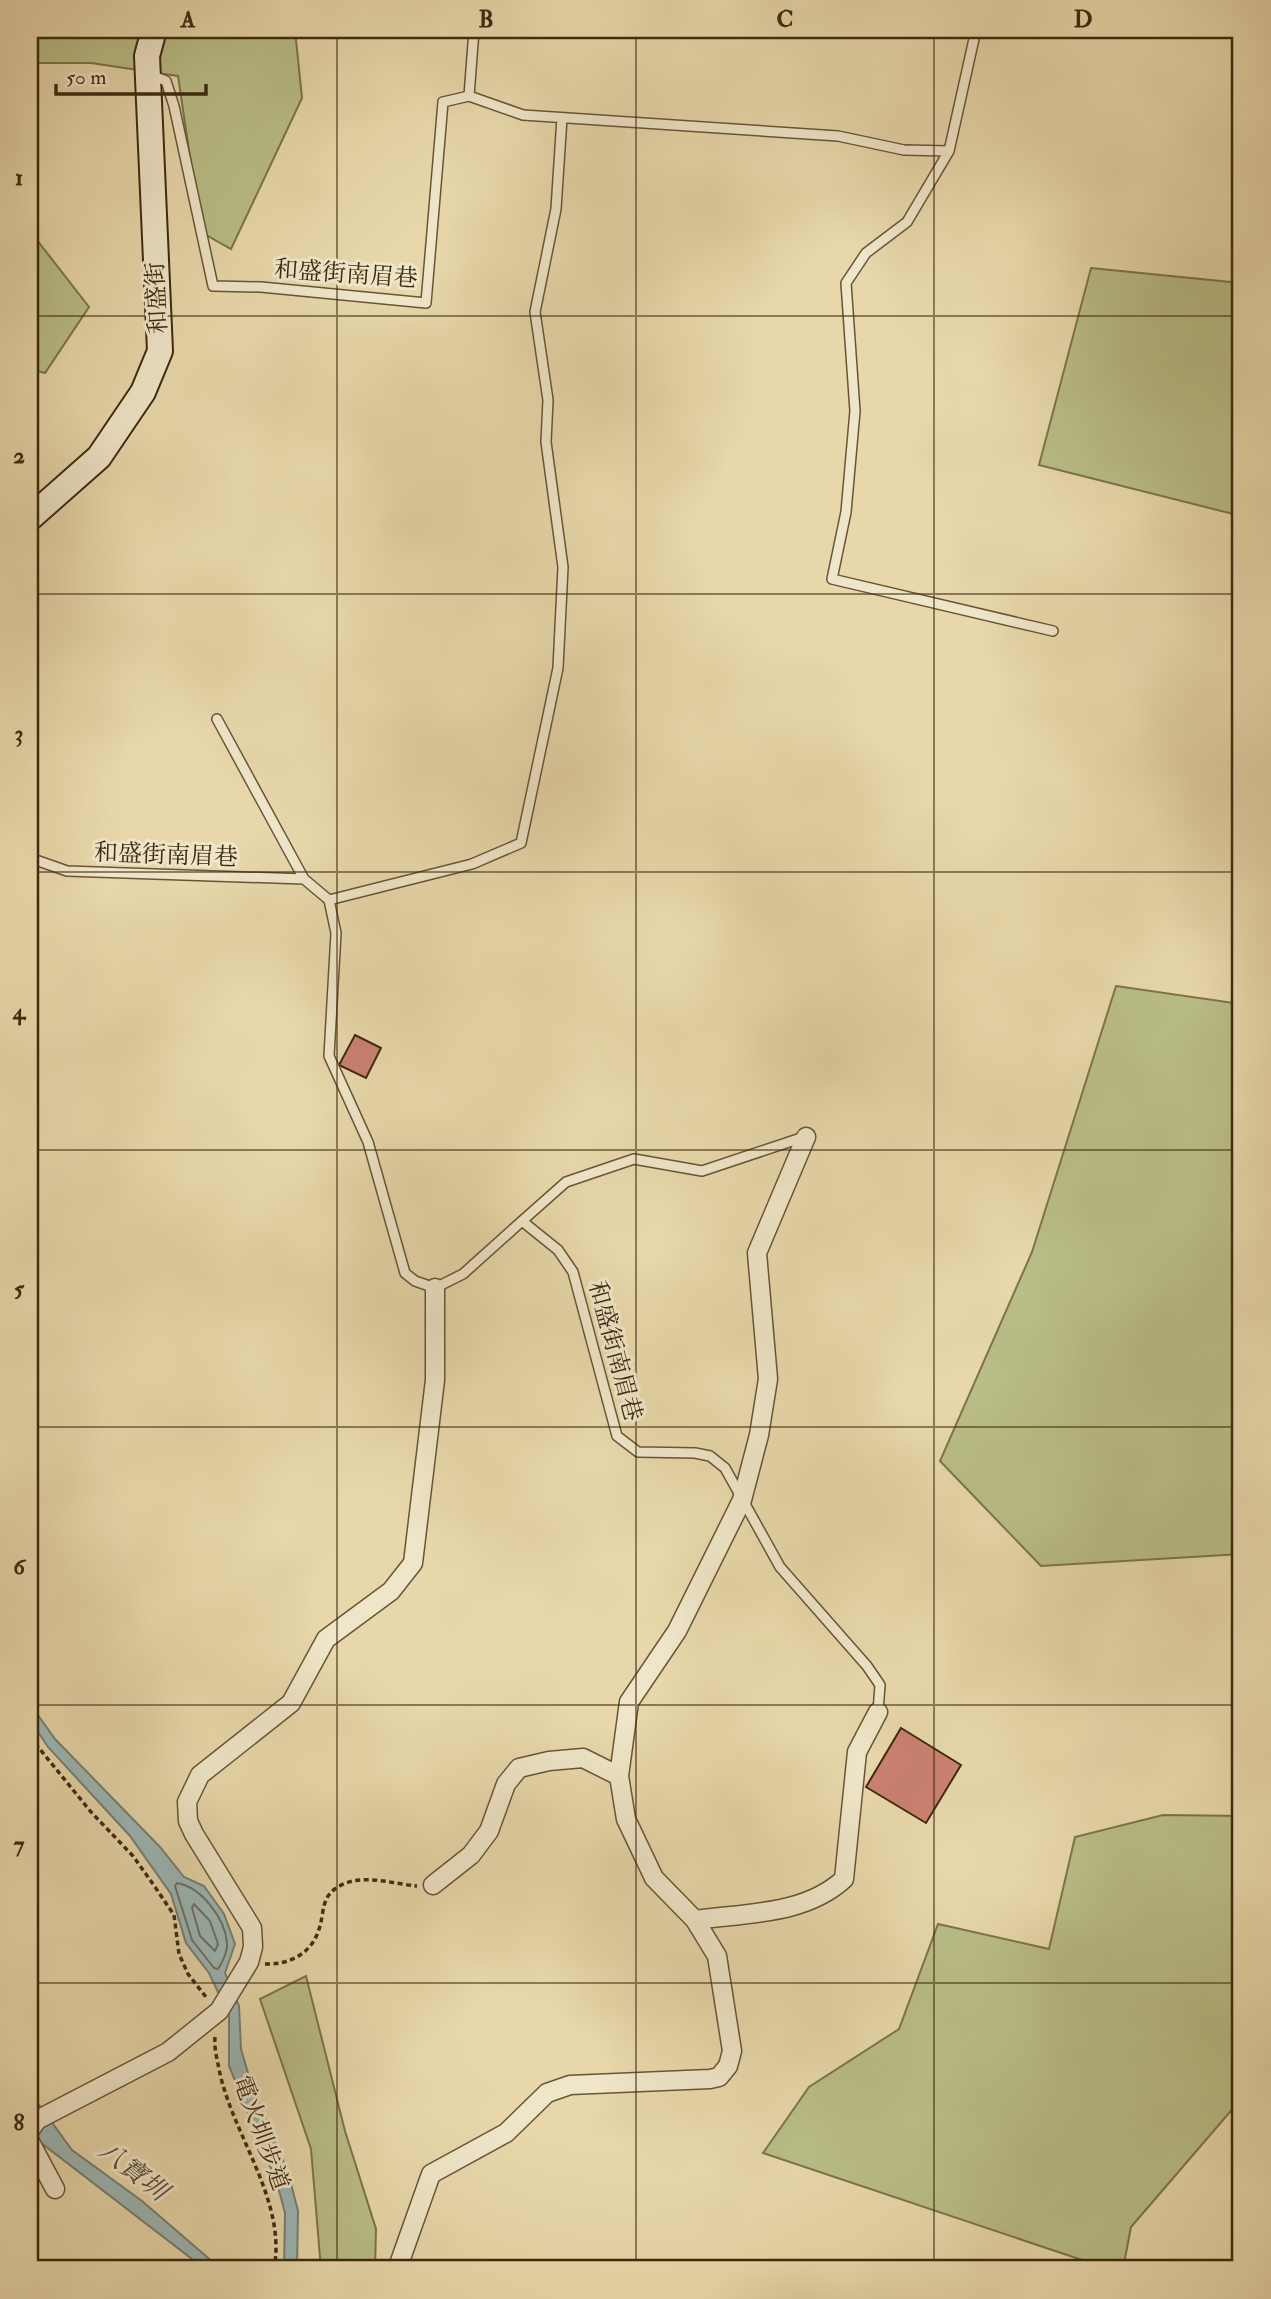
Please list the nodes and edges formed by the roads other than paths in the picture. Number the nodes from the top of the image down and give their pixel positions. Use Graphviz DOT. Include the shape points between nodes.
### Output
graph roads {
  1 [pos="154,30"];
  2 [pos="474,30"];
  3 [pos="976,30"];
  4 [pos="148,74"];
  5 [pos="469,96"];
  6 [pos="562,118"];
  7 [pos="949,150"];
  8 [pos="30,519"];
  9 [pos="1053,631"];
  10 [pos="217,719"];
  11 [pos="30,858"];
  12 [pos="304,879"];
  13 [pos="329,900"];
  14 [pos="806,1137"];
  15 [pos="522,1222"];
  16 [pos="435,1288"];
  17 [pos="741,1500"];
  18 [pos="878,1712"];
  19 [pos="619,1776"];
  20 [pos="433,1885"];
  21 [pos="695,1920"];
  22 [pos="30,2130"];
  23 [pos="30,2142"];
  24 [pos="55,2189"];
  25 [pos="399,2264"];
  1 -- 4 [label="main road, 和盛街"];
  2 -- 5 [label="lane"];
  3 -- 7 [label="lane"];
  4 -- 5 [label="lane, 和盛街南眉巷" via="166,81 170,94 213,286 426,303 443,102"];
  4 -- 8 [label="main road, 和盛街" via="160,351 143,392 99,457"];
  5 -- 6 [label="lane" via="523,115"];
  6 -- 7 [label="lane" via="838,136 904,150"];
  6 -- 13 [label="lane" via="556,209 535,312 563,567 558,668 521,843 472,864"];
  7 -- 9 [label="lane" via="907,222 866,253 846,282 855,411 846,512 832,579"];
  10 -- 12 [label="lane"];
  11 -- 12 [label="lane, 和盛街南眉巷" via="67,871"];
  12 -- 13 [label="lane"];
  13 -- 16 [label="lane" via="336,933 329,1056 368,1142 405,1273"];
  14 -- 15 [label="lane" via="702,1171 634,1159 566,1182"];
  14 -- 17 [label="street" via="757,1253 768,1379"];
  15 -- 16 [label="lane" via="463,1274"];
  15 -- 17 [label="lane, 和盛街南眉巷" via="558,1250 573,1272 617,1436 638,1452 710,1456 725,1468"];
  16 -- 22 [label="street" via="435,1380 413,1563 391,1591 326,1639 291,1703 200,1775 187,1801 194,1835 252,1928 250,1962 219,2011 168,2052 37,2120"];
  17 -- 18 [label="lane, 和盛街南眉巷" via="780,1567 880,1685"];
  17 -- 19 [label="street" via="677,1631 629,1702"];
  18 -- 21 [label="street" via="857,1752 844,1879 827,1895 794,1907"];
  19 -- 20 [label="street" via="583,1758 519,1768 506,1784 489,1831 471,1854"];
  19 -- 21 [label="street" via="626,1819 654,1878"];
  21 -- 25 [label="street" via="717,1956 732,2051 719,2077 570,2085 547,2093 506,2133 431,2174"];
  23 -- 24 [label="street"];
}
